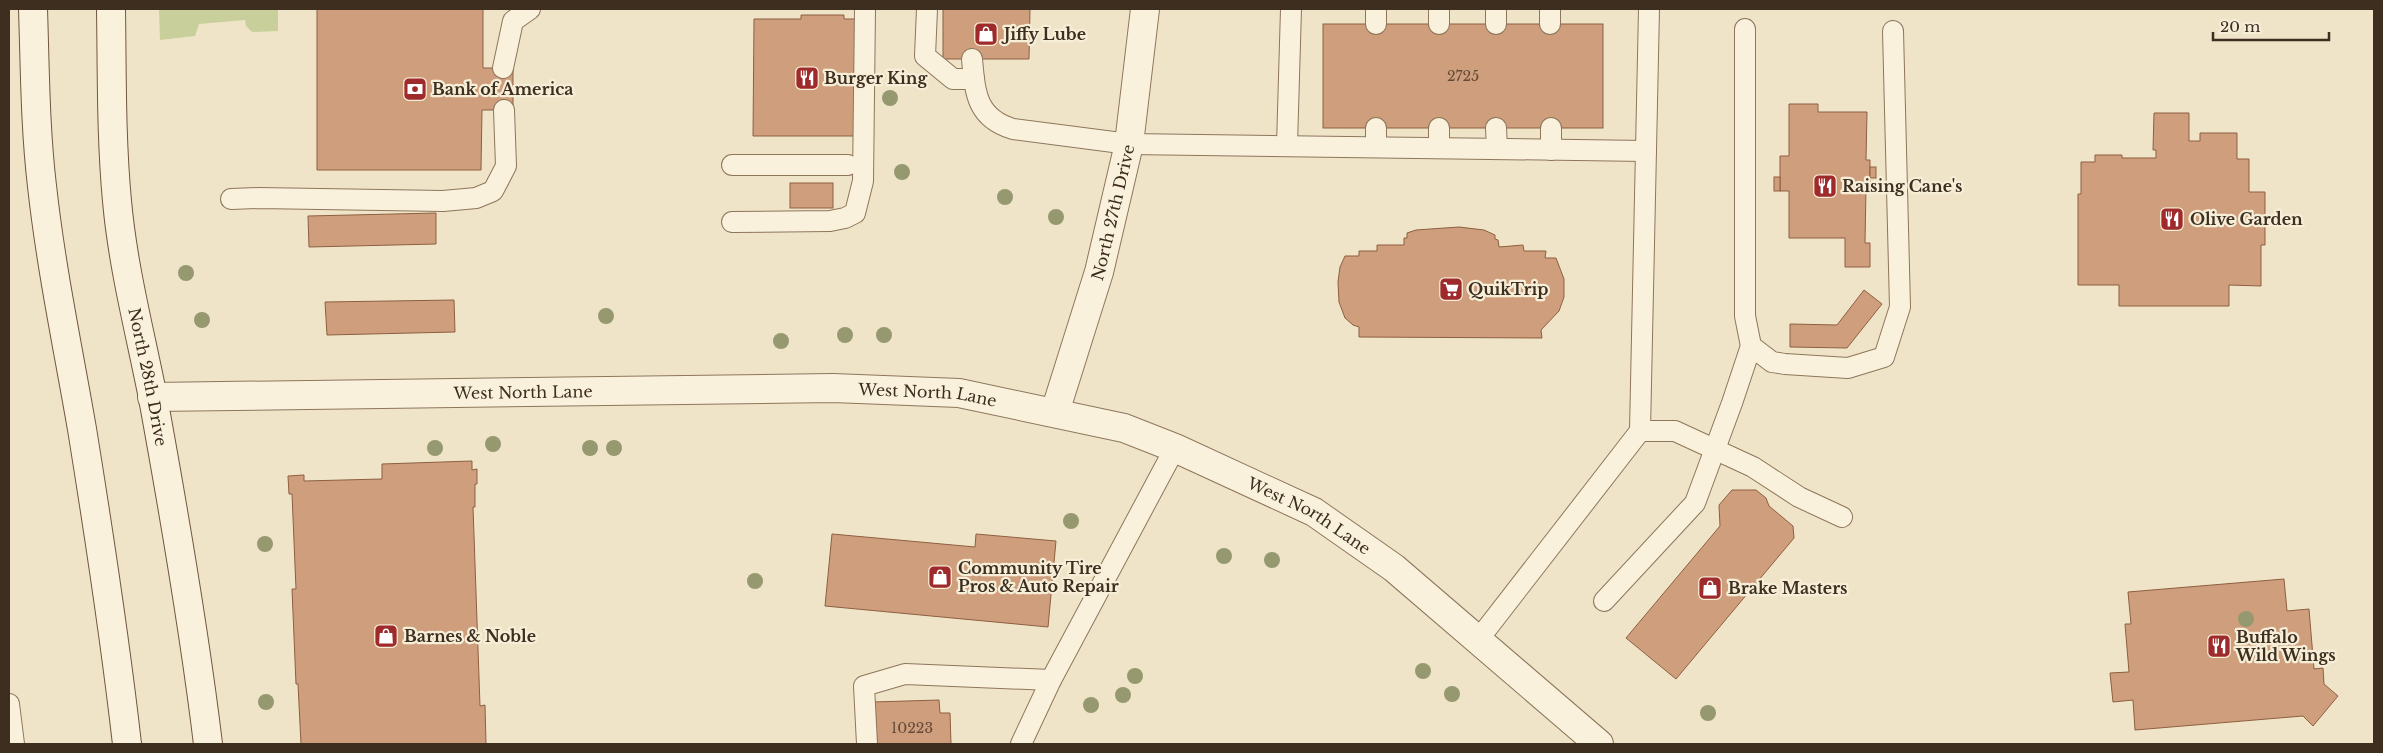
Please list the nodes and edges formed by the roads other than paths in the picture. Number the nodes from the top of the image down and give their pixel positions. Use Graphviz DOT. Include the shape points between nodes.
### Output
graph roads {
  1 [pos="33,9"];
  2 [pos="112,9"];
  3 [pos="530,9"];
  4 [pos="865,9"];
  5 [pos="927,9"];
  6 [pos="1146,9"];
  7 [pos="1291,9"];
  8 [pos="1649,9"];
  9 [pos="1745,30"];
  10 [pos="1892,31"];
  11 [pos="972,59"];
  12 [pos="503,68"];
  13 [pos="974,79"];
  14 [pos="504,110"];
  15 [pos="1496,128"];
  16 [pos="1551,128"];
  17 [pos="1129,144"];
  18 [pos="1287,144"];
  19 [pos="1497,148"];
  20 [pos="1551,150"];
  21 [pos="1646,151"];
  22 [pos="732,165"];
  23 [pos="848,165"];
  24 [pos="231,200"];
  25 [pos="732,222"];
  26 [pos="1751,346"];
  27 [pos="152,397"];
  28 [pos="1055,412"];
  29 [pos="1640,432"];
  30 [pos="1175,448"];
  31 [pos="1715,450"];
  32 [pos="1842,517"];
  33 [pos="1604,601"];
  34 [pos="1478,640"];
  35 [pos="1051,680"];
  36 [pos="9,704"];
  37 [pos="14,744"];
  38 [pos="127,744"];
  39 [pos="208,744"];
  40 [pos="867,744"];
  41 [pos="1021,744"];
  42 [pos="1599,744"];
  1 -- 38 [label="street" via="36,119 42,187 119,669"];
  2 -- 27 [label="street, North 28th Drive" via="112,112 117,202 134,316"];
  3 -- 12 [label="lane" via="513,21"];
  4 -- 25 [label="lane" via="863,181 855,213 830,221"];
  5 -- 13 [label="lane" via="925,56 953,79"];
  6 -- 17 [label="street, North 27th Drive"];
  7 -- 18 [label="lane"];
  8 -- 21 [label="lane"];
  9 -- 26 [label="lane" via="1745,316"];
  10 -- 26 [label="lane" via="1900,307 1884,357 1848,368 1785,364 1772,362"];
  11 -- 13 [label="lane"];
  13 -- 17 [label="lane" via="980,103 998,124 1013,129"];
  14 -- 24 [label="lane" via="506,166 493,191 476,198 443,201"];
  15 -- 19 [label="lane"];
  16 -- 20 [label="lane"];
  17 -- 18 [label="lane"];
  17 -- 28 [label="street, North 27th Drive" via="1099,272"];
  18 -- 19 [label="lane" via="1376,137 1439,137"];
  19 -- 20 [label="lane"];
  20 -- 21 [label="lane"];
  21 -- 29 [label="lane"];
  22 -- 23 [label="lane"];
  26 -- 31 [label="lane"];
  27 -- 28 [label="street, West North Lane" via="833,388 959,393"];
  27 -- 39 [label="street, North 28th Drive" via="196,649"];
  28 -- 30 [label="street, West North Lane" via="1124,428"];
  29 -- 31 [label="lane" via="1675,432"];
  29 -- 34 [label="lane"];
  30 -- 34 [label="street, West North Lane" via="1314,512 1394,568"];
  30 -- 35 [label="lane"];
  31 -- 32 [label="lane" via="1753,467 1800,497"];
  31 -- 33 [label="lane" via="1695,502"];
  34 -- 42 [label="street, West North Lane"];
  35 -- 40 [label="lane" via="905,674 864,686"];
  35 -- 41 [label="lane"];
  36 -- 37 [label="lane"];
}
